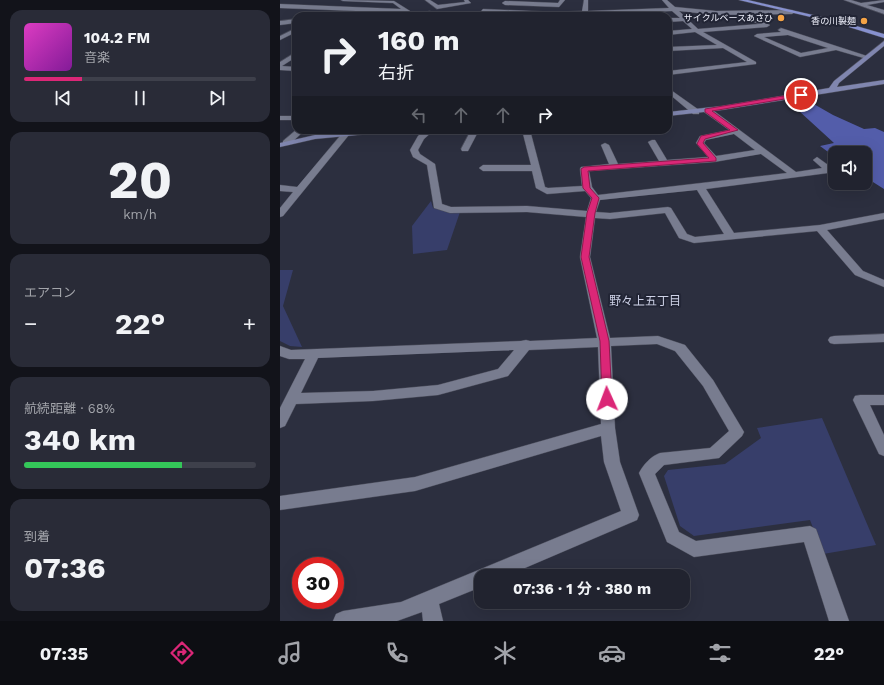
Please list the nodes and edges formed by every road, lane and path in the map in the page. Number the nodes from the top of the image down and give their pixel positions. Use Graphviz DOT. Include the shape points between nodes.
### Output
graph roads {
  1 [pos="343,0"];
  2 [pos="368,0"];
  3 [pos="427,0"];
  4 [pos="466,0"];
  5 [pos="563,0"];
  6 [pos="586,0"];
  7 [pos="664,0"];
  8 [pos="741,0"];
  9 [pos="846,0"];
  10 [pos="884,1"];
  11 [pos="505,3"];
  12 [pos="540,4"];
  13 [pos="623,4"];
  14 [pos="860,5"];
  15 [pos="280,6"];
  16 [pos="675,9"];
  17 [pos="353,10"];
  18 [pos="644,10"];
  19 [pos="627,11"];
  20 [pos="388,12"];
  21 [pos="405,12"];
  22 [pos="482,12"];
  23 [pos="499,12"];
  24 [pos="534,12"];
  25 [pos="585,12"];
  26 [pos="702,12"];
  27 [pos="734,12"];
  28 [pos="792,12"];
  29 [pos="884,12"];
  30 [pos="685,19"];
  31 [pos="672,20"];
  32 [pos="292,22"];
  33 [pos="280,23"];
  34 [pos="767,25"];
  35 [pos="721,30"];
  36 [pos="697,31"];
  37 [pos="292,32"];
  38 [pos="672,33"];
  39 [pos="788,33"];
  40 [pos="884,36"];
  41 [pos="280,38"];
  42 [pos="884,43"];
  43 [pos="724,46"];
  44 [pos="834,48"];
  45 [pos="672,49"];
  46 [pos="292,57"];
  47 [pos="867,57"];
  48 [pos="280,67"];
  49 [pos="292,68"];
  50 [pos="672,73"];
  51 [pos="884,82"];
  52 [pos="832,89"];
  53 [pos="672,93"];
  54 [pos="707,110"];
  55 [pos="696,112"];
  56 [pos="672,114"];
  57 [pos="280,118"];
  58 [pos="292,118"];
  59 [pos="735,130"];
  60 [pos="296,134"];
  61 [pos="334,134"];
  62 [pos="345,134"];
  63 [pos="426,134"];
  64 [pos="473,134"];
  65 [pos="527,134"];
  66 [pos="652,142"];
  67 [pos="283,144"];
  68 [pos="604,145"];
  69 [pos="465,149"];
  70 [pos="763,151"];
  71 [pos="714,159"];
  72 [pos="817,160"];
  73 [pos="665,163"];
  74 [pos="615,167"];
  75 [pos="483,168"];
  76 [pos="536,168"];
  77 [pos="828,168"];
  78 [pos="828,172"];
  79 [pos="795,175"];
  80 [pos="700,187"];
  81 [pos="280,188"];
  82 [pos="587,188"];
  83 [pos="299,190"];
  84 [pos="596,198"];
  85 [pos="591,213"];
  86 [pos="280,214"];
  87 [pos="880,217"];
  88 [pos="884,226"];
  89 [pos="820,228"];
  90 [pos="731,237"];
  91 [pos="884,284"];
  92 [pos="884,338"];
  93 [pos="834,340"];
  94 [pos="604,341"];
  95 [pos="526,344"];
  96 [pos="280,350"];
  97 [pos="314,353"];
  98 [pos="291,399"];
  99 [pos="884,400"];
  100 [pos="280,422"];
  101 [pos="608,428"];
  102 [pos="884,450"];
  103 [pos="280,503"];
  104 [pos="503,569"];
  105 [pos="474,581"];
  106 [pos="429,600"];
  107 [pos="343,621"];
  108 [pos="433,621"];
  109 [pos="839,621"];
  1 -- 2 [label="street"];
  2 -- 17 [label="street"];
  2 -- 21 [label="street" via="394,2"];
  3 -- 4 [label="street" via="437,7 468,3"];
  5 -- 12 [label="street" via="559,5"];
  6 -- 25 [label="street"];
  7 -- 16 [label="street"];
  8 -- 28 [label="main road"];
  9 -- 14 [label="street"];
  10 -- 14 [label="street"];
  11 -- 12 [label="street"];
  12 -- 24 [label="street"];
  13 -- 19 [label="street"];
  14 -- 29 [label="street"];
  15 -- 17 [label="street"];
  16 -- 18 [label="street"];
  16 -- 26 [label="street"];
  16 -- 30 [label="street"];
  17 -- 20 [label="street"];
  18 -- 19 [label="street"];
  19 -- 25 [label="street"];
  22 -- 23 [label="street"];
  26 -- 27 [label="street"];
  26 -- 35 [label="street"];
  27 -- 28 [label="street"];
  27 -- 34 [label="street"];
  28 -- 40 [label="main road"];
  30 -- 31 [label="street"];
  30 -- 36 [label="street"];
  32 -- 33 [label="street"];
  34 -- 35 [label="street"];
  34 -- 39 [label="street"];
  35 -- 36 [label="street"];
  36 -- 38 [label="street"];
  36 -- 43 [label="street"];
  37 -- 41 [label="street"];
  39 -- 44 [label="street"];
  39 -- 44 [label="street" via="758,36 800,55"];
  42 -- 47 [label="main road"];
  43 -- 45 [label="street"];
  43 -- 50 [label="street" via="754,63"];
  44 -- 47 [label="street"];
  46 -- 48 [label="street"];
  47 -- 52 [label="main road" via="836,82"];
  48 -- 49 [label="street"];
  51 -- 52 [label="main road"];
  52 -- 54 [label="main road"];
  53 -- 55 [label="street"];
  54 -- 55 [label="main road"];
  54 -- 59 [label="street"];
  55 -- 56 [label="main road"];
  57 -- 58 [label="street"];
  59 -- 70 [label="street"];
  59 -- 71 [label="street" via="703,138 700,144"];
  60 -- 67 [label="street"];
  61 -- 67 [label="main road"];
  62 -- 83 [label="street"];
  63 -- 85 [label="street" via="414,150 416,155 432,164 437,206 450,210 527,209"];
  64 -- 69 [label="street"];
  65 -- 76 [label="street"];
  66 -- 73 [label="street"];
  68 -- 74 [label="street"];
  70 -- 71 [label="street"];
  70 -- 79 [label="street"];
  71 -- 73 [label="street"];
  72 -- 77 [label="street"];
  73 -- 74 [label="street"];
  74 -- 82 [label="street" via="584,169"];
  75 -- 76 [label="street"];
  76 -- 82 [label="street" via="541,188"];
  78 -- 79 [label="street"];
  79 -- 80 [label="street"];
  80 -- 84 [label="street"];
  80 -- 90 [label="street"];
  81 -- 83 [label="street"];
  82 -- 84 [label="street"];
  83 -- 86 [label="street"];
  84 -- 85 [label="street"];
  85 -- 90 [label="street" via="610,216 668,210 683,236 694,240"];
  85 -- 94 [label="street" via="585,257"];
  87 -- 88 [label="street"];
  87 -- 89 [label="street"];
  89 -- 90 [label="street"];
  89 -- 91 [label="street" via="859,273"];
  92 -- 93 [label="street"];
  94 -- 95 [label="street"];
  94 -- 101 [label="street"];
  94 -- 109 [label="street" via="658,340 680,348 708,382 737,432 714,454 660,459 647,473 672,536 694,549 810,534"];
  95 -- 97 [label="street"];
  95 -- 98 [label="street" via="503,373 438,390 373,396"];
  96 -- 97 [label="street" via="289,355"];
  97 -- 98 [label="street"];
  98 -- 100 [label="street"];
  99 -- 102 [label="street" via="860,400"];
  101 -- 103 [label="street" via="415,484"];
  101 -- 104 [label="street" via="612,462 631,516"];
  105 -- 106 [label="street"];
  106 -- 107 [label="street" via="402,611"];
  106 -- 108 [label="street"];
}
